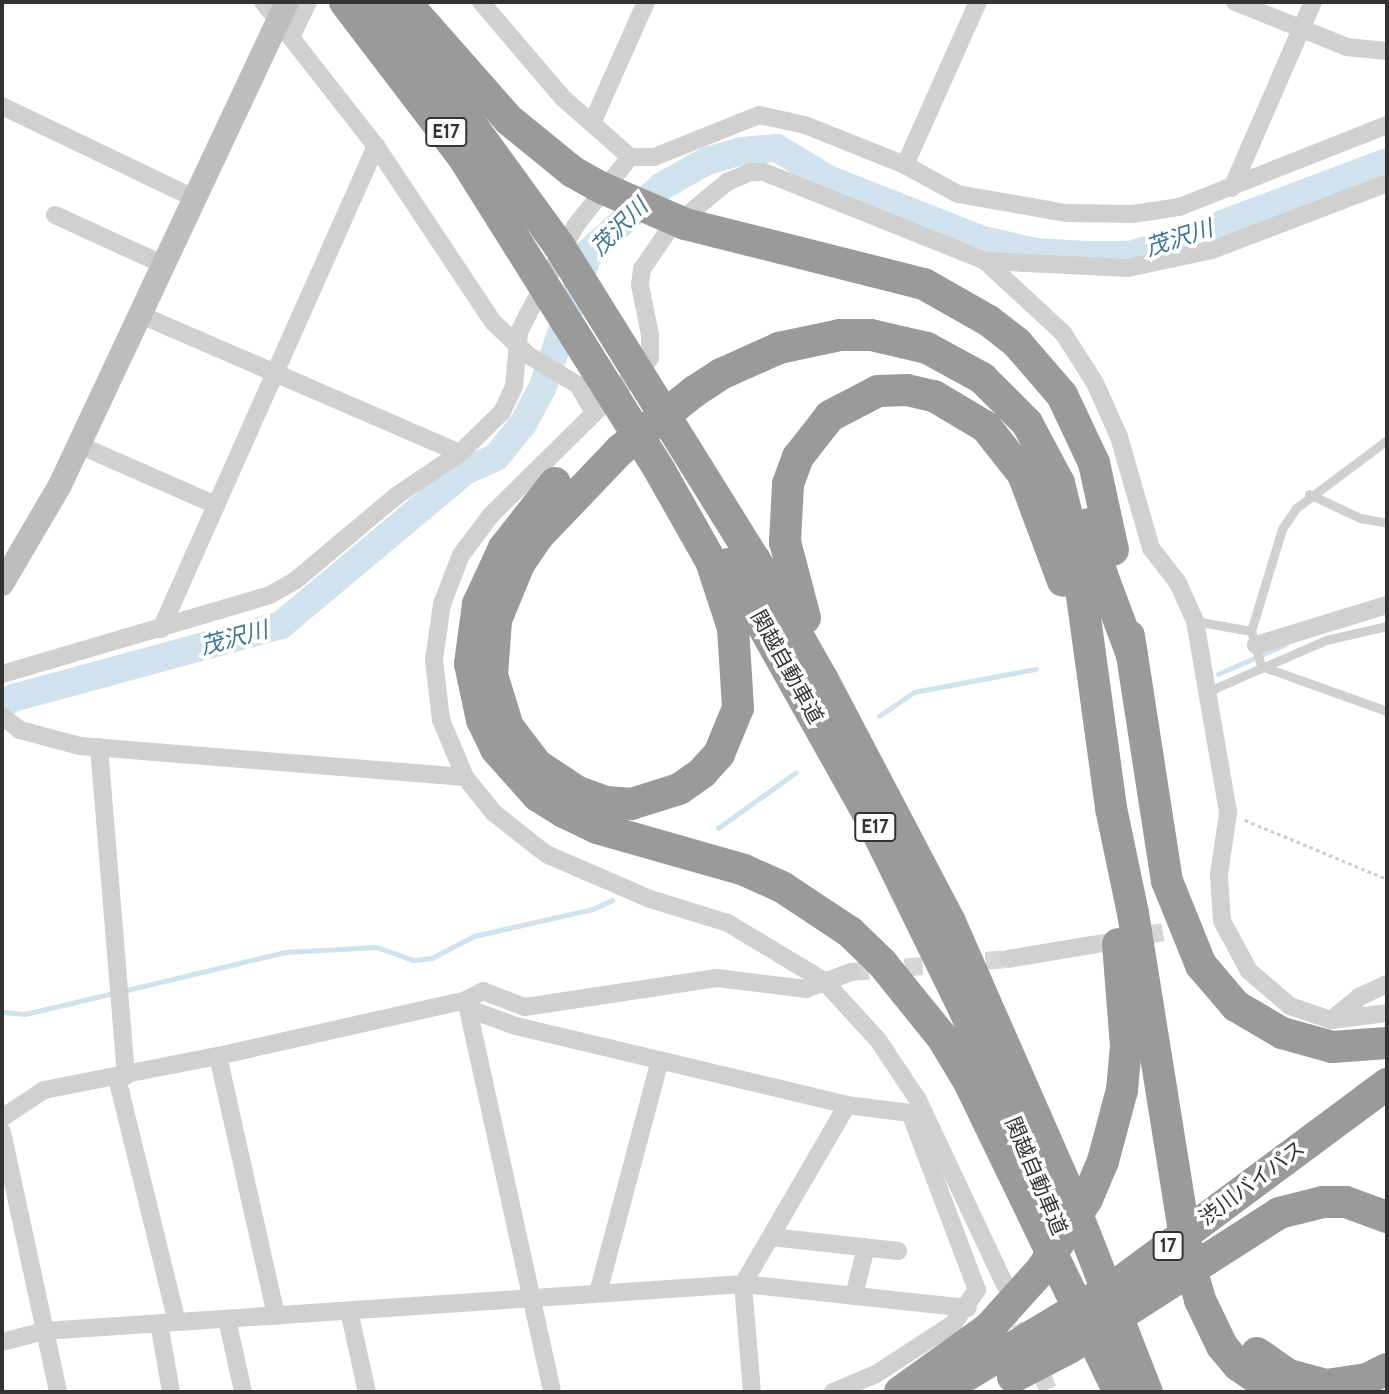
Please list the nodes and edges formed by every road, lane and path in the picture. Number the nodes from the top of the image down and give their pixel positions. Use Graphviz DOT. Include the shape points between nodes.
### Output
graph roads {
  1 [pos="308,2"];
  2 [pos="345,2"];
  3 [pos="382,2"];
  4 [pos="405,2"];
  5 [pos="481,2"];
  6 [pos="646,2"];
  7 [pos="978,2"];
  8 [pos="1235,2"];
  9 [pos="1313,2"];
  10 [pos="280,15"];
  11 [pos="1300,31"];
  12 [pos="1387,51"];
  13 [pos="2,106"];
  14 [pos="593,121"];
  15 [pos="1387,125"];
  16 [pos="376,146"];
  17 [pos="630,157"];
  18 [pos="905,165"];
  19 [pos="1387,183"];
  20 [pos="1232,188"];
  21 [pos="194,198"];
  22 [pos="55,215"];
  23 [pos="544,261"];
  24 [pos="985,261"];
  25 [pos="164,265"];
  26 [pos="141,315"];
  27 [pos="525,351"];
  28 [pos="274,375"];
  29 [pos="593,411"];
  30 [pos="1387,440"];
  31 [pos="79,445"];
  32 [pos="460,453"];
  33 [pos="672,462"];
  34 [pos="1309,494"];
  35 [pos="216,505"];
  36 [pos="1387,523"];
  37 [pos="2,584"];
  38 [pos="1387,605"];
  39 [pos="1195,621"];
  40 [pos="1387,626"];
  41 [pos="161,629"];
  42 [pos="1254,641"];
  43 [pos="1132,655"];
  44 [pos="1088,662"];
  45 [pos="1261,666"];
  46 [pos="2,674"];
  47 [pos="1209,691"];
  48 [pos="1387,711"];
  49 [pos="8,721"];
  50 [pos="99,747"];
  51 [pos="465,777"];
  52 [pos="1154,807"];
  53 [pos="1111,808"];
  54 [pos="1228,813"];
  55 [pos="1387,879"];
  56 [pos="1222,921"];
  57 [pos="950,922"];
  58 [pos="1201,925"];
  59 [pos="1092,945"];
  60 [pos="1009,959"];
  61 [pos="851,972"];
  62 [pos="824,981"];
  63 [pos="1387,984"];
  64 [pos="468,1004"];
  65 [pos="1387,1013"];
  66 [pos="1331,1020"];
  67 [pos="1387,1043"];
  68 [pos="218,1056"];
  69 [pos="660,1060"];
  70 [pos="122,1077"];
  71 [pos="1387,1084"];
  72 [pos="847,1105"];
  73 [pos="914,1106"];
  74 [pos="1387,1108"];
  75 [pos="2,1118"];
  76 [pos="2,1132"];
  77 [pos="1178,1145"];
  78 [pos="1052,1205"];
  79 [pos="1387,1217"];
  80 [pos="771,1237"];
  81 [pos="866,1247"];
  82 [pos="898,1251"];
  83 [pos="743,1284"];
  84 [pos="1004,1285"];
  85 [pos="598,1293"];
  86 [pos="853,1296"];
  87 [pos="530,1297"];
  88 [pos="1209,1297"];
  89 [pos="968,1308"];
  90 [pos="349,1311"];
  91 [pos="276,1316"];
  92 [pos="227,1319"];
  93 [pos="168,1323"];
  94 [pos="44,1331"];
  95 [pos="2,1342"];
  96 [pos="1116,1359"];
  97 [pos="1387,1368"];
  98 [pos="1013,1377"];
  99 [pos="58,1392"];
  100 [pos="171,1392"];
  101 [pos="243,1392"];
  102 [pos="367,1392"];
  103 [pos="552,1392"];
  104 [pos="752,1392"];
  105 [pos="833,1392"];
  106 [pos="900,1392"];
  107 [pos="939,1392"];
  108 [pos="984,1392"];
  109 [pos="1121,1392"];
  110 [pos="1147,1392"];
  111 [pos="1277,1392"];
  1 -- 10 [label="street"];
  2 -- 23 [label="highway, 関越自動車道 / E17"];
  3 -- 23 [label="highway, 関越自動車道 / E17"];
  4 -- 43 [label="highway" via="509,120 573,172 654,212 711,231 924,284 960,302 1017,343 1062,395 1094,463"];
  5 -- 14 [label="street" via="563,98"];
  6 -- 14 [label="street"];
  7 -- 18 [label="street"];
  8 -- 11 [label="street"];
  9 -- 11 [label="street"];
  10 -- 16 [label="street"];
  10 -- 21 [label="street"];
  11 -- 12 [label="street" via="1347,47"];
  11 -- 20 [label="street"];
  13 -- 21 [label="street"];
  14 -- 17 [label="street"];
  15 -- 20 [label="street"];
  16 -- 27 [label="street" via="493,322"];
  16 -- 28 [label="street"];
  17 -- 18 [label="street" via="654,157 759,116 805,125"];
  17 -- 27 [label="street" via="576,225 519,332"];
  18 -- 20 [label="street" via="958,194 1066,213 1133,215 1179,207"];
  19 -- 24 [label="street" via="1173,261 1128,268"];
  21 -- 25 [label="street"];
  22 -- 25 [label="street"];
  23 -- 33 [label="highway, 関越自動車道 / E17"];
  24 -- 29 [label="street" via="811,189 764,172 750,172 699,202 651,251 640,285 650,358"];
  24 -- 39 [label="street" via="1063,333 1095,383 1119,437 1151,548 1178,583"];
  25 -- 26 [label="street"];
  26 -- 28 [label="street"];
  26 -- 31 [label="street"];
  27 -- 29 [label="street" via="578,385"];
  27 -- 32 [label="street" via="502,412"];
  28 -- 32 [label="street"];
  28 -- 35 [label="street"];
  29 -- 51 [label="street" via="491,515 461,555 442,604 434,660 441,720"];
  30 -- 34 [label="lane"];
  31 -- 35 [label="street"];
  31 -- 37 [label="street"];
  32 -- 41 [label="street" via="387,504 287,585 270,595"];
  33 -- 44 [label="highway" via="725,597 738,654 738,708 719,754 679,789 631,804 606,802 578,792 528,755 508,727 498,702 492,675 496,620 519,564 589,479 695,391 748,360 811,340 840,335 900,340 957,362 1005,398 1032,432 1059,483 1076,552"];
  33 -- 57 [label="highway, 関越自動車道 / E17" via="823,680"];
  33 -- 78 [label="highway, 関越自動車道 / E17" via="869,815 964,1009"];
  34 -- 36 [label="lane" via="1360,517"];
  34 -- 42 [label="lane" via="1282,529"];
  35 -- 41 [label="street"];
  38 -- 42 [label="street"];
  39 -- 42 [label="lane"];
  39 -- 47 [label="street"];
  40 -- 45 [label="lane" via="1326,640"];
  41 -- 46 [label="street"];
  42 -- 45 [label="lane"];
  43 -- 52 [label="highway"];
  43 -- 78 [label="highway" via="1102,575 1077,475 1043,411 1000,366 953,336 928,325 868,313 800,320 739,342 608,432 545,493 517,528 489,573 471,634 470,664 482,720 514,773 564,812 597,828 744,870 805,901 850,932 905,988 942,1037"];
  44 -- 53 [label="highway"];
  44 -- 57 [label="highway" via="1040,509 1018,466 986,427 934,396 907,390 878,391 852,401 813,434 788,484 784,512 789,571 812,636"];
  45 -- 47 [label="lane"];
  45 -- 48 [label="lane"];
  47 -- 54 [label="street"];
  49 -- 50 [label="street" via="79,746"];
  50 -- 51 [label="street"];
  50 -- 70 [label="street"];
  51 -- 62 [label="street" via="494,813 547,853 650,899 728,923"];
  52 -- 67 [label="highway" via="1176,909 1187,939 1217,987 1258,1020 1307,1043 1332,1047"];
  52 -- 77 [label="highway" via="1149,908"];
  53 -- 77 [label="highway"];
  53 -- 106 [label="highway" via="1126,1046 1122,1090 1103,1161 1068,1233 1020,1297 971,1343"];
  54 -- 55 [label="path"];
  54 -- 56 [label="street" via="1219,875"];
  56 -- 58 [label="street"];
  56 -- 66 [label="street" via="1250,971 1270,993 1290,1006"];
  57 -- 78 [label="highway, 関越自動車道 / E17"];
  59 -- 60 [label="street"];
  61 -- 62 [label="street"];
  62 -- 64 [label="street" via="806,989 717,978 525,1007 483,991"];
  62 -- 73 [label="street" via="878,1040"];
  63 -- 66 [label="street"];
  64 -- 68 [label="street"];
  64 -- 69 [label="street" via="516,1026"];
  64 -- 87 [label="street" via="513,1195"];
  65 -- 66 [label="street"];
  68 -- 70 [label="street"];
  68 -- 91 [label="street"];
  69 -- 72 [label="street"];
  69 -- 85 [label="street"];
  70 -- 75 [label="street" via="44,1090"];
  70 -- 93 [label="street"];
  71 -- 107 [label="highway, 渋川バイパス / 17" via="1115,1286"];
  72 -- 73 [label="street"];
  72 -- 80 [label="street"];
  73 -- 84 [label="street"];
  73 -- 89 [label="street" via="974,1277 977,1290"];
  74 -- 98 [label="highway, 渋川バイパス / 17" via="1123,1305"];
  76 -- 94 [label="street"];
  77 -- 88 [label="highway"];
  78 -- 96 [label="highway, 関越自動車道 / E17"];
  79 -- 98 [label="highway" via="1346,1202 1323,1202 1279,1213 1090,1335"];
  80 -- 81 [label="street"];
  80 -- 83 [label="street"];
  81 -- 82 [label="street"];
  81 -- 86 [label="street"];
  83 -- 85 [label="street"];
  83 -- 86 [label="street"];
  83 -- 104 [label="street"];
  85 -- 87 [label="street"];
  86 -- 89 [label="street"];
  87 -- 90 [label="street"];
  87 -- 103 [label="street"];
  88 -- 97 [label="highway" via="1254,1351 1289,1375 1308,1382 1346,1384"];
  88 -- 111 [label="highway" via="1210,1325 1238,1365"];
  89 -- 105 [label="street" via="953,1324 876,1374"];
  90 -- 91 [label="street"];
  90 -- 102 [label="street"];
  91 -- 92 [label="street"];
  92 -- 93 [label="street"];
  92 -- 101 [label="street"];
  93 -- 94 [label="street"];
  93 -- 100 [label="street"];
  94 -- 95 [label="street"];
  94 -- 99 [label="street"];
  96 -- 109 [label="highway, 関越自動車道 / E17"];
  96 -- 110 [label="highway, 関越自動車道 / E17"];
  98 -- 108 [label="highway, 渋川バイパス / 17"];
}
